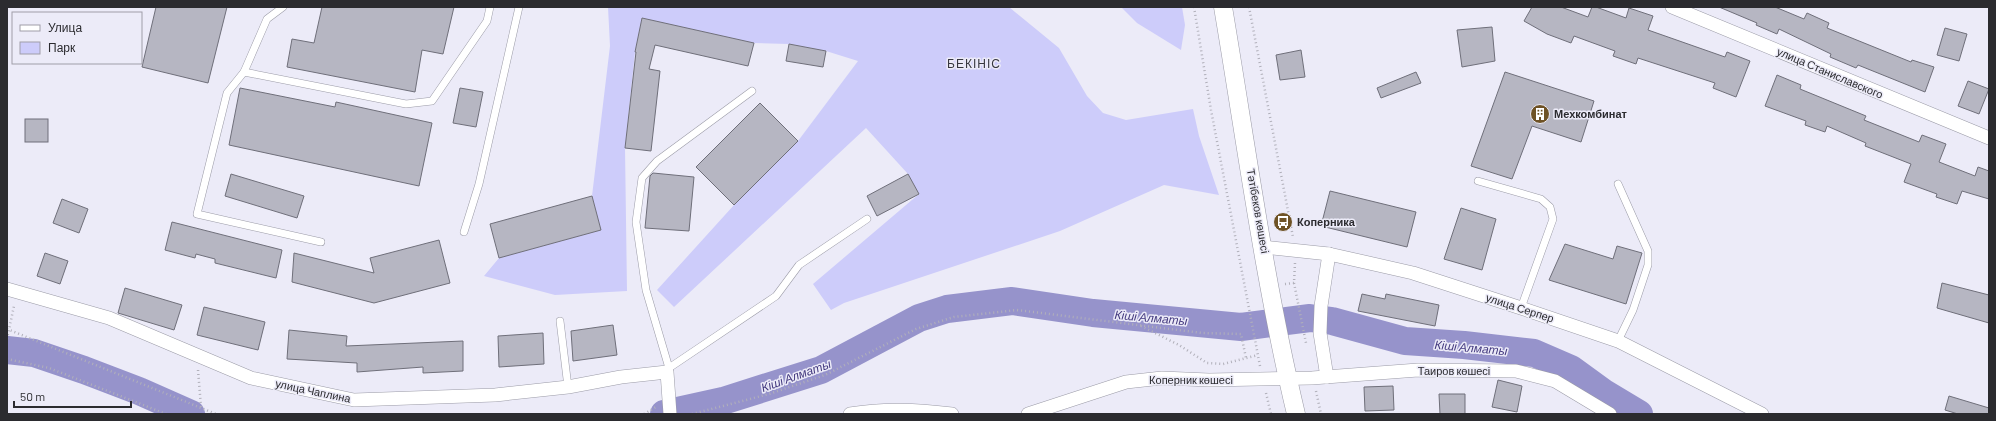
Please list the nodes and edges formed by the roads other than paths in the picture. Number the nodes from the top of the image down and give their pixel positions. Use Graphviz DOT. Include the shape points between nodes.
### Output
graph roads {
  1 [pos="283,7"];
  2 [pos="490,7"];
  3 [pos="519,7"];
  4 [pos="1223,7"];
  5 [pos="1672,7"];
  6 [pos="244,72"];
  7 [pos="752,91"];
  8 [pos="1989,138"];
  9 [pos="1478,181"];
  10 [pos="1618,184"];
  11 [pos="867,219"];
  12 [pos="464,232"];
  13 [pos="321,242"];
  14 [pos="1263,247"];
  15 [pos="1329,254"];
  16 [pos="12,290"];
  17 [pos="1521,308"];
  18 [pos="560,321"];
  19 [pos="1618,341"];
  20 [pos="668,370"];
  21 [pos="1327,377"];
  22 [pos="1288,379"];
  23 [pos="568,387"];
  24 [pos="666,409"];
  25 [pos="850,414"];
  26 [pos="952,414"];
  27 [pos="1028,414"];
  28 [pos="1296,414"];
  29 [pos="1610,414"];
  30 [pos="1762,414"];
  1 -- 6 [label="lane" via="267,19"];
  2 -- 6 [label="lane" via="487,21 432,101 406,104"];
  3 -- 12 [label="lane" via="479,184"];
  4 -- 14 [label="main road, Тәтібеков көшесі"];
  5 -- 8 [label="street, улица Станиславского"];
  6 -- 13 [label="lane" via="227,92 197,214"];
  7 -- 20 [label="lane" via="656,161 642,178 636,222 646,290"];
  9 -- 17 [label="lane" via="1542,199 1550,206 1553,219"];
  10 -- 19 [label="lane" via="1648,251 1648,265 1633,310"];
  11 -- 20 [label="lane" via="799,266 776,296"];
  14 -- 15 [label="street, улица Серпер"];
  14 -- 22 [label="main road, Тәтібеков көшесі"];
  15 -- 17 [label="street, улица Серпер" via="1413,273"];
  15 -- 21 [label="street" via="1321,306 1320,333"];
  16 -- 23 [label="street, улица Чаплина" via="110,318 251,378 354,400 494,395"];
  17 -- 19 [label="street, улица Серпер"];
  18 -- 23 [label="lane"];
  19 -- 30 [label="street, улица Серпер"];
  20 -- 23 [label="street, улица Чаплина"];
  20 -- 24 [label="street"];
  21 -- 22 [label="street, Таиров көшесі"];
  21 -- 29 [label="street, Таиров көшесі" via="1418,370 1516,371 1555,382"];
  22 -- 27 [label="street, Коперник көшесі" via="1162,378 1126,382"];
  22 -- 28 [label="main road, Тәтібеков көшесі"];
  25 -- 26 [label="street" via="882,409 911,409"];
}
